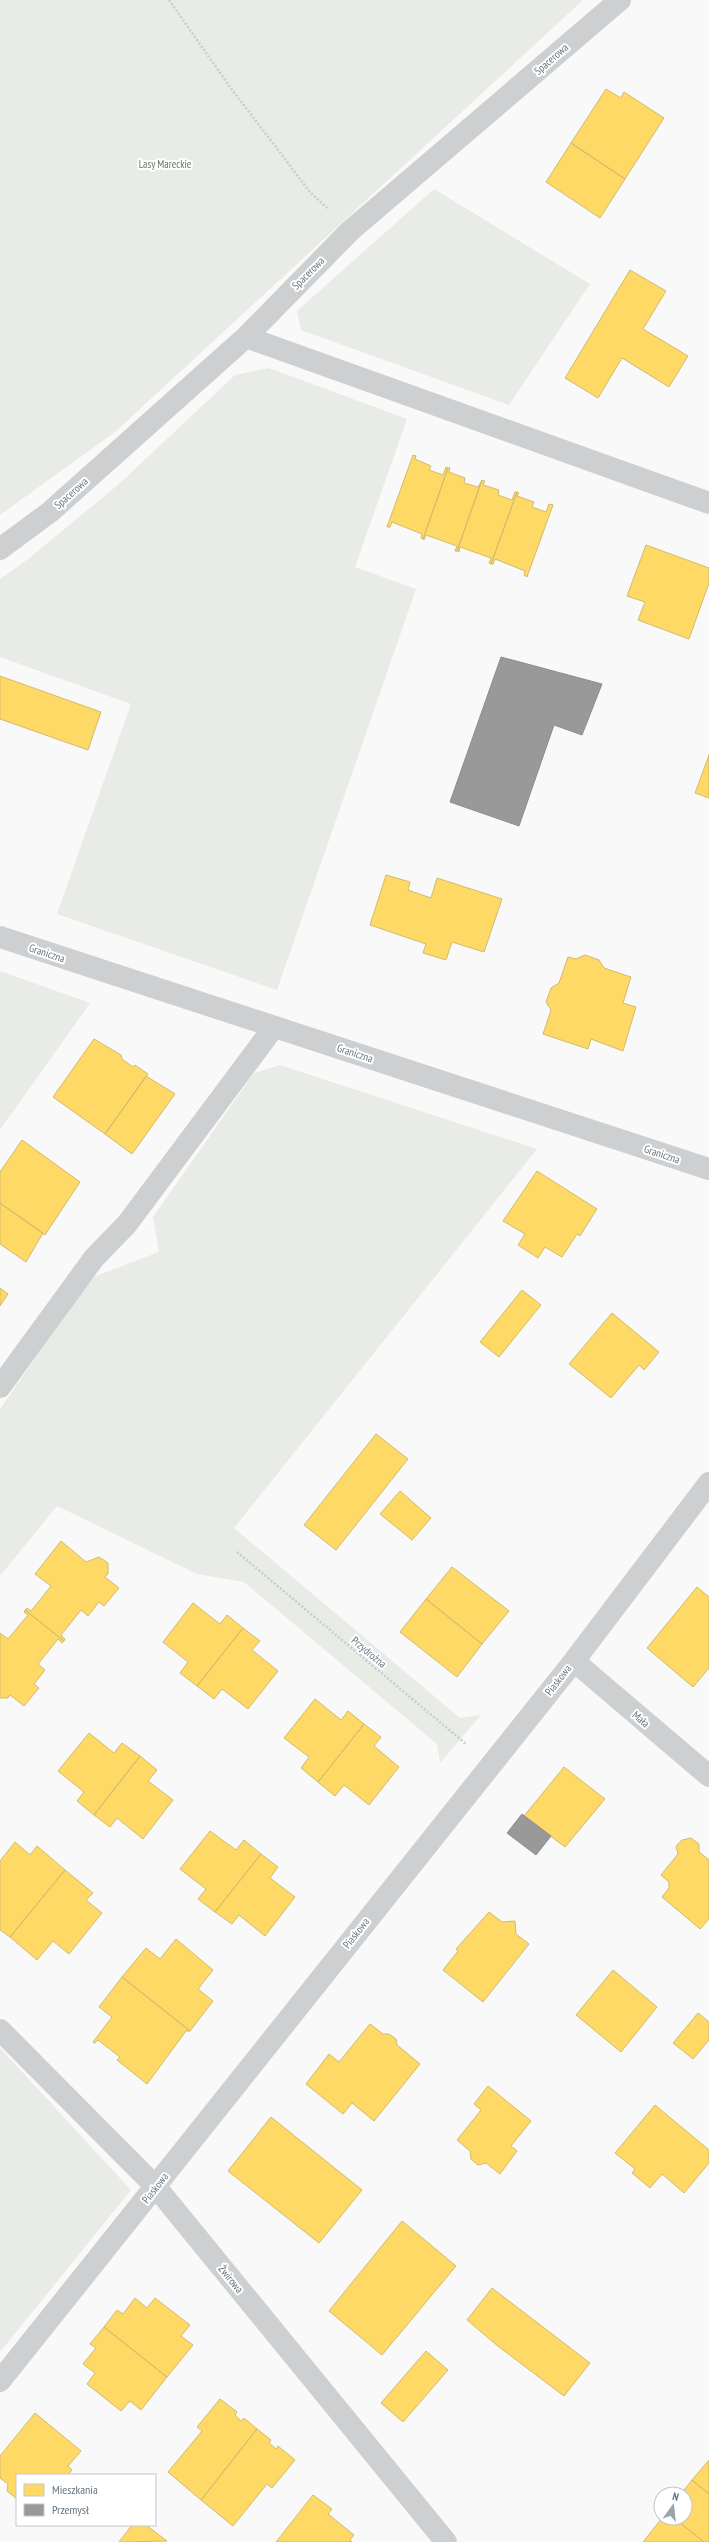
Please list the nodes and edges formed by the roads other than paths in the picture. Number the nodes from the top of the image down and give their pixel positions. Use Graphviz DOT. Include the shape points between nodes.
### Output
graph roads {
  1 [pos="620,0"];
  2 [pos="246,337"];
  3 [pos="709,503"];
  4 [pos="0,549"];
  5 [pos="0,937"];
  6 [pos="274,1027"];
  7 [pos="709,1169"];
  8 [pos="0,1387"];
  9 [pos="709,1483"];
  10 [pos="574,1661"];
  11 [pos="709,1776"];
  12 [pos="0,2030"];
  13 [pos="156,2187"];
  14 [pos="0,2381"];
  15 [pos="446,2542"];
  1 -- 2 [label="street, Spacerowa" via="350,231"];
  2 -- 3 [label="street"];
  2 -- 4 [label="street, Spacerowa" via="50,512"];
  5 -- 6 [label="street, Graniczna"];
  6 -- 7 [label="street, Graniczna"];
  6 -- 8 [label="street" via="128,1224 94,1258"];
  9 -- 10 [label="street, Piaskowa"];
  10 -- 11 [label="street, Mała"];
  10 -- 13 [label="street, Piaskowa" via="386,1894"];
  12 -- 13 [label="street, Żwirowa"];
  13 -- 14 [label="street, Piaskowa"];
  13 -- 15 [label="street, Żwirowa"];
}
